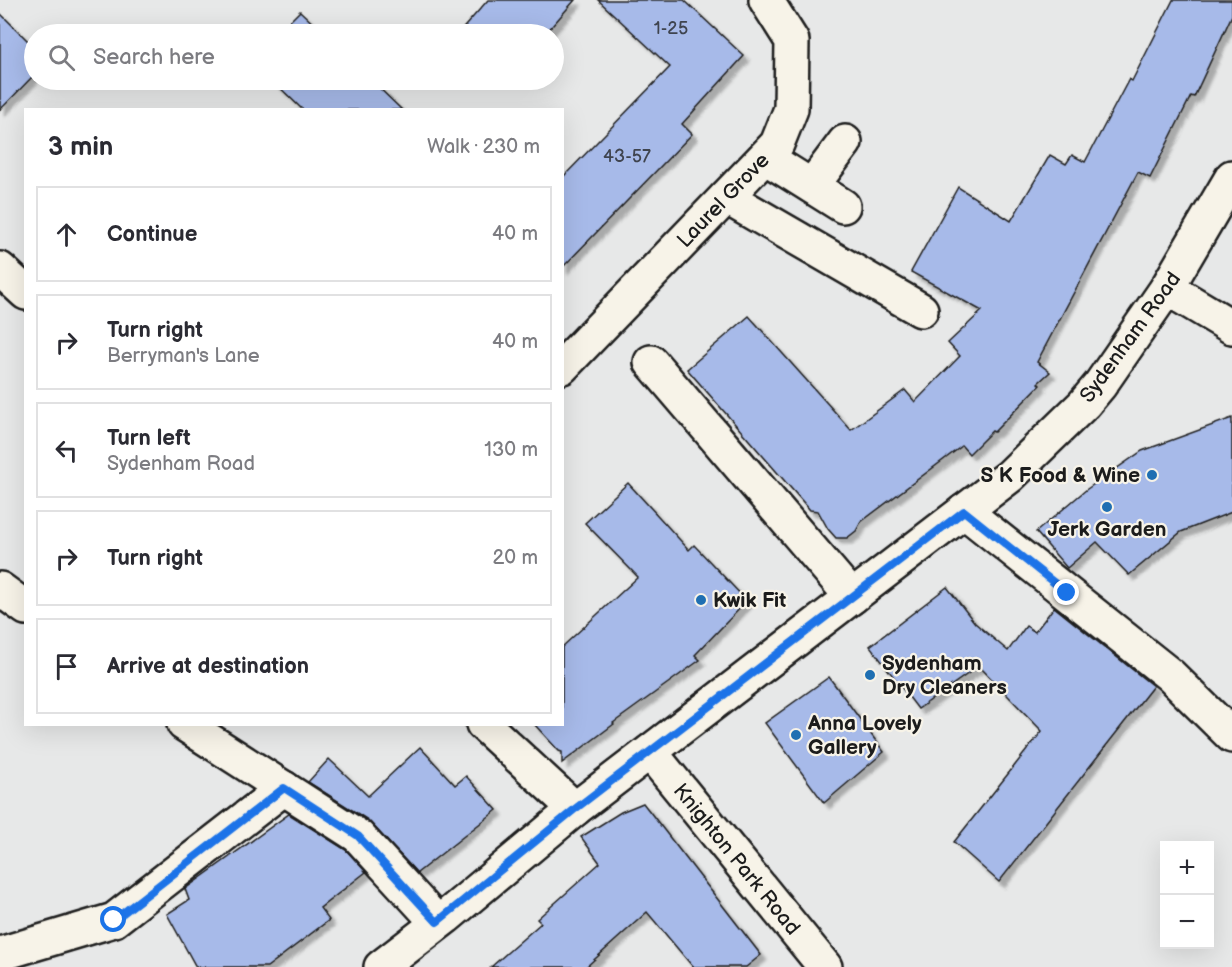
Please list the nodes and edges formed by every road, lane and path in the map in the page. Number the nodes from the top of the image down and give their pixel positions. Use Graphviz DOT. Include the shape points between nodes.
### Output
graph roads {
  1 [pos="766,0"];
  2 [pos="845,141"];
  3 [pos="765,157"];
  4 [pos="1232,177"];
  5 [pos="812,186"];
  6 [pos="726,197"];
  7 [pos="843,206"];
  8 [pos="0,269"];
  9 [pos="1167,288"];
  10 [pos="24,291"];
  11 [pos="921,310"];
  12 [pos="1232,327"];
  13 [pos="651,362"];
  14 [pos="564,365"];
  15 [pos="964,511"];
  16 [pos="0,590"];
  17 [pos="852,597"];
  18 [pos="24,607"];
  19 [pos="187,726"];
  20 [pos="485,726"];
  21 [pos="1232,736"];
  22 [pos="650,752"];
  23 [pos="284,788"];
  24 [pos="575,809"];
  25 [pos="437,922"];
  26 [pos="0,954"];
  27 [pos="381,967"];
  28 [pos="825,967"];
  1 -- 3 [label="street, Laurel Grove" via="792,41 791,109 777,144"];
  2 -- 5 [label="street"];
  3 -- 5 [label="street"];
  3 -- 6 [label="street, Laurel Grove"];
  4 -- 9 [label="street, Sydenham Road"];
  5 -- 7 [label="street"];
  6 -- 11 [label="street"];
  6 -- 14 [label="street, Laurel Grove"];
  8 -- 10 [label="street"];
  9 -- 12 [label="street"];
  9 -- 15 [label="street, Sydenham Road" via="1084,404 1010,476"];
  13 -- 17 [label="street"];
  15 -- 17 [label="street, Sydenham Road"];
  15 -- 21 [label="street" via="1170,675"];
  16 -- 18 [label="street"];
  17 -- 22 [label="street, Sydenham Road"];
  19 -- 23 [label="street"];
  20 -- 24 [label="street"];
  22 -- 24 [label="street, Sydenham Road"];
  22 -- 28 [label="street, Knighton Park Road"];
  23 -- 25 [label="street" via="358,836"];
  23 -- 26 [label="street" via="114,920"];
  24 -- 25 [label="street, Sydenham Road"];
  25 -- 27 [label="street, Sydenham Road"];
}
